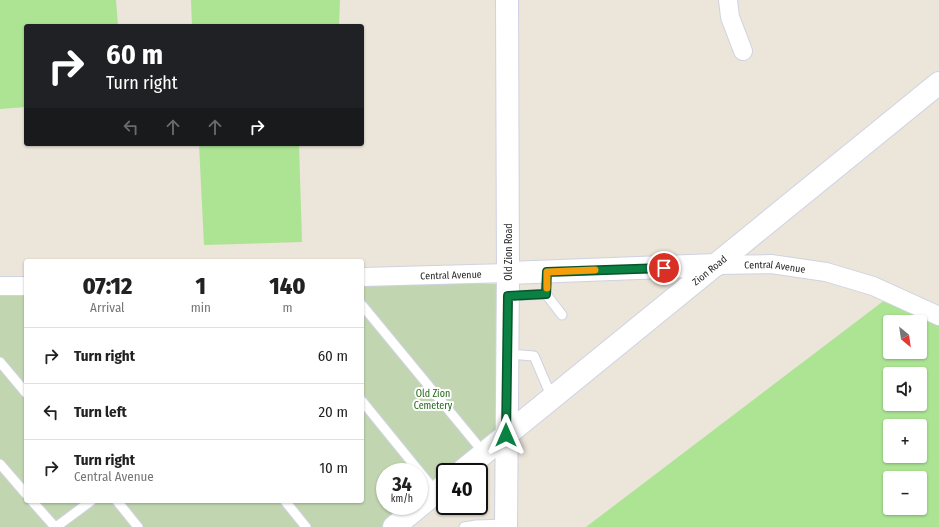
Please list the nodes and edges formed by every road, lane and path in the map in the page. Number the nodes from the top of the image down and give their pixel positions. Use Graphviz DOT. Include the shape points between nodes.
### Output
graph roads {
  1 [pos="507,0"];
  2 [pos="728,0"];
  3 [pos="742,51"];
  4 [pos="939,83"];
  5 [pos="716,265"];
  6 [pos="547,272"];
  7 [pos="508,273"];
  8 [pos="364,277"];
  9 [pos="0,286"];
  10 [pos="24,286"];
  11 [pos="546,294"];
  12 [pos="508,296"];
  13 [pos="364,307"];
  14 [pos="562,315"];
  15 [pos="939,316"];
  16 [pos="507,354"];
  17 [pos="0,362"];
  18 [pos="24,391"];
  19 [pos="552,398"];
  20 [pos="364,403"];
  21 [pos="506,435"];
  22 [pos="484,453"];
  23 [pos="472,463"];
  24 [pos="0,464"];
  25 [pos="436,483"];
  26 [pos="24,492"];
  27 [pos="436,493"];
  28 [pos="34,503"];
  29 [pos="88,503"];
  30 [pos="119,503"];
  31 [pos="287,503"];
  32 [pos="506,526"];
  33 [pos="55,527"];
  34 [pos="138,527"];
  35 [pos="306,527"];
  36 [pos="394,527"];
  37 [pos="464,527"];
  1 -- 7 [label="street, Old Zion Road"];
  2 -- 3 [label="street" via="730,17"];
  4 -- 5 [label="street, Zion Road"];
  5 -- 6 [label="street, Central Avenue"];
  5 -- 15 [label="street, Central Avenue" via="771,264 831,273 886,291"];
  5 -- 19 [label="street, Zion Road"];
  6 -- 7 [label="street, Central Avenue"];
  6 -- 11 [label="lane"];
  7 -- 8 [label="street, Central Avenue"];
  7 -- 12 [label="street, Old Zion Road"];
  9 -- 10 [label="street"];
  11 -- 12 [label="lane"];
  11 -- 14 [label="lane"];
  12 -- 16 [label="street, Old Zion Road"];
  13 -- 22 [label="lane"];
  16 -- 19 [label="lane" via="534,356"];
  16 -- 21 [label="street, Old Zion Road"];
  17 -- 18 [label="lane"];
  19 -- 21 [label="street, Zion Road"];
  20 -- 25 [label="lane"];
  21 -- 22 [label="street, Zion Road"];
  21 -- 32 [label="street, Old Zion Road"];
  22 -- 23 [label="street, Zion Road"];
  24 -- 26 [label="lane"];
  27 -- 36 [label="street"];
  28 -- 33 [label="lane"];
  29 -- 33 [label="lane"];
  30 -- 34 [label="lane"];
  31 -- 35 [label="lane"];
  32 -- 37 [label="lane"];
}
